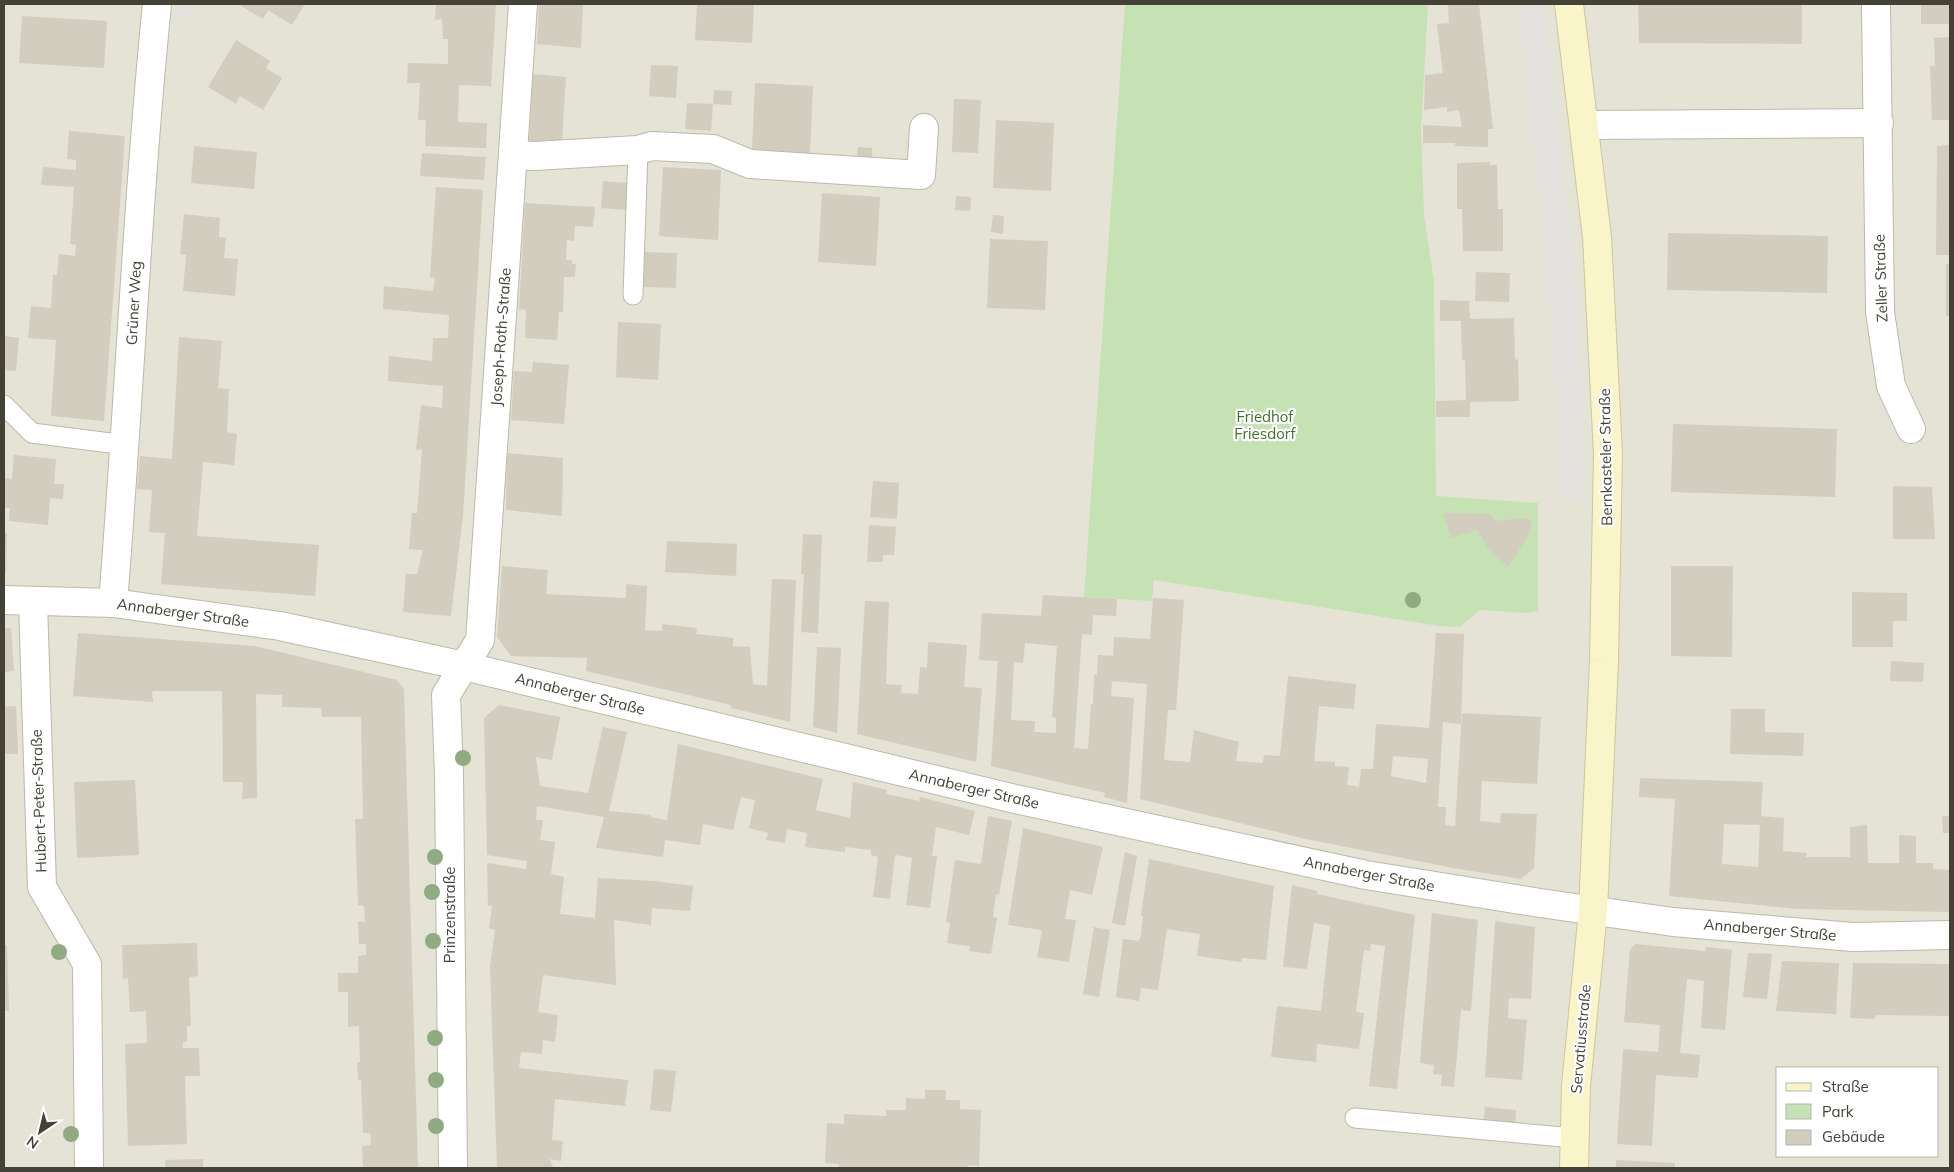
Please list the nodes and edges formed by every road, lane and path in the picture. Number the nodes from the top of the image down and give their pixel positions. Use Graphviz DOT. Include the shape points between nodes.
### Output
graph roads {
  1 [pos="157,4"];
  2 [pos="523,4"];
  3 [pos="1569,4"];
  4 [pos="1876,4"];
  5 [pos="1879,124"];
  6 [pos="1585,126"];
  7 [pos="924,128"];
  8 [pos="638,150"];
  9 [pos="513,155"];
  10 [pos="633,295"];
  11 [pos="4,405"];
  12 [pos="1911,429"];
  13 [pos="126,445"];
  14 [pos="4,600"];
  15 [pos="33,602"];
  16 [pos="113,603"];
  17 [pos="464,666"];
  18 [pos="1593,911"];
  19 [pos="1950,935"];
  20 [pos="1355,1118"];
  21 [pos="1574,1138"];
  22 [pos="89,1168"];
  23 [pos="452,1168"];
  24 [pos="1574,1168"];
  1 -- 13 [label="street, Grüner Weg" via="144,130"];
  2 -- 9 [label="street, Joseph-Roth-Straße"];
  3 -- 6 [label="street, Bernkasteler Straße"];
  4 -- 5 [label="street, Zeller Straße"];
  5 -- 6 [label="street"];
  5 -- 12 [label="street, Zeller Straße" via="1880,312 1892,386"];
  6 -- 18 [label="street, Bernkasteler Straße" via="1598,237 1608,454 1604,661"];
  7 -- 8 [label="street" via="921,175 750,164 712,149 652,146"];
  8 -- 9 [label="street"];
  8 -- 10 [label="lane"];
  9 -- 17 [label="street, Joseph-Roth-Straße" via="480,640"];
  11 -- 13 [label="lane" via="32,433"];
  13 -- 16 [label="street, Grüner Weg"];
  14 -- 15 [label="street, Annaberger Straße"];
  15 -- 16 [label="street, Annaberger Straße"];
  15 -- 22 [label="street, Hubert-Peter-Straße" via="42,888 87,964"];
  16 -- 17 [label="street, Annaberger Straße" via="280,626"];
  17 -- 18 [label="street, Annaberger Straße" via="1054,808 1366,875"];
  17 -- 23 [label="street, Prinzenstraße" via="446,696"];
  18 -- 19 [label="street, Annaberger Straße" via="1673,922 1853,936"];
  18 -- 21 [label="street, Servatiusstraße"];
  20 -- 21 [label="lane"];
  21 -- 24 [label="street, Servatiusstraße"];
}
